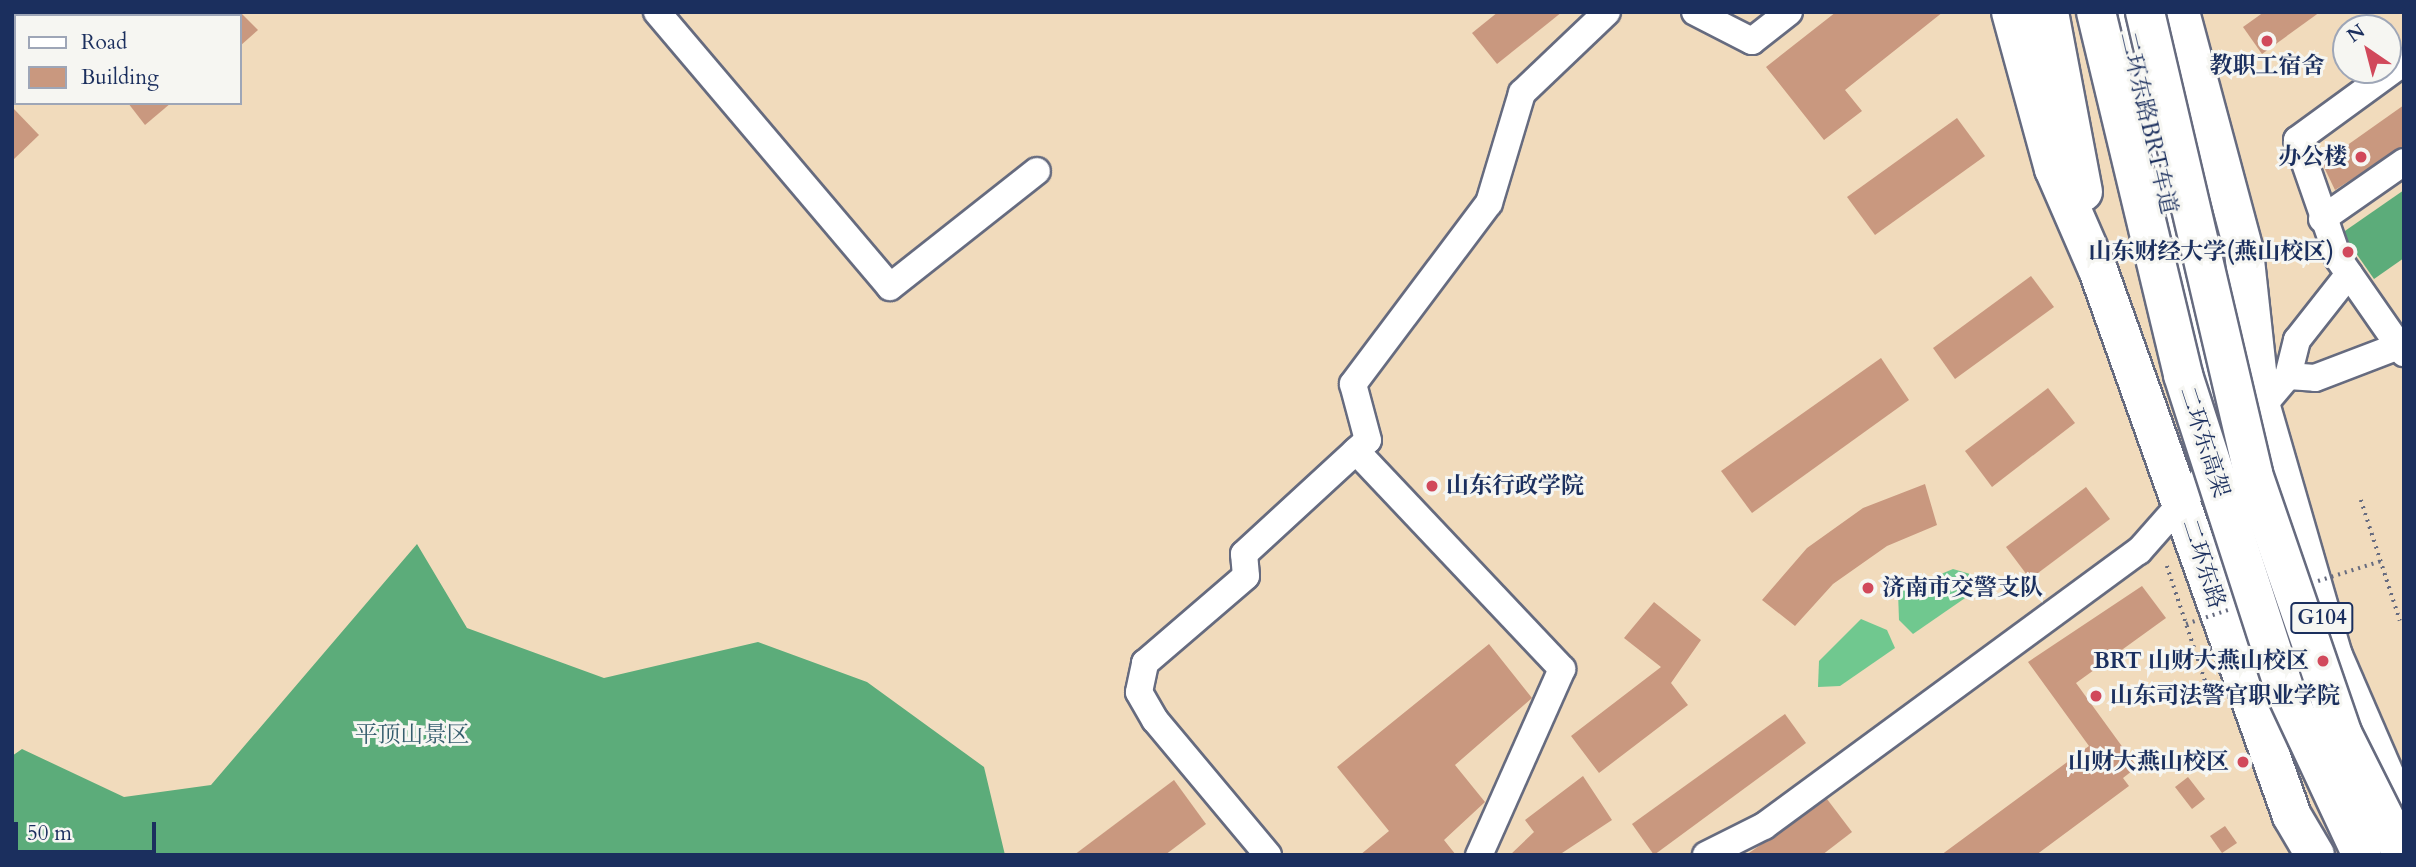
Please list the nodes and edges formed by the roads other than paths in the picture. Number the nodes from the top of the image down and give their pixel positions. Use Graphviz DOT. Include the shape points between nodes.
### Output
graph roads {
  1 [pos="657,12"];
  2 [pos="1607,12"];
  3 [pos="1695,12"];
  4 [pos="1789,12"];
  5 [pos="2011,12"];
  6 [pos="2049,12"];
  7 [pos="2068,12"];
  8 [pos="2096,12"];
  9 [pos="2123,12"];
  10 [pos="2145,12"];
  11 [pos="2163,12"];
  12 [pos="2180,12"];
  13 [pos="2404,62"];
  14 [pos="2404,162"];
  15 [pos="1037,171"];
  16 [pos="2322,219"];
  17 [pos="2098,270"];
  18 [pos="2349,274"];
  19 [pos="2402,349"];
  20 [pos="2272,373"];
  21 [pos="2211,398"];
  22 [pos="2261,407"];
  23 [pos="1356,451"];
  24 [pos="2184,505"];
  25 [pos="2404,820"];
  26 [pos="1268,855"];
  27 [pos="1479,855"];
  28 [pos="1706,855"];
  29 [pos="2315,855"];
  30 [pos="2362,855"];
  31 [pos="2403,855"];
  1 -- 15 [label="street" via="890,286"];
  2 -- 23 [label="street" via="1522,93 1489,203 1353,384 1368,440"];
  3 -- 4 [label="street" via="1752,41"];
  5 -- 17 [label="highway, 二环东路" via="2054,169"];
  6 -- 17 [label="highway"];
  7 -- 17 [label="highway, 二环东路" via="2099,150"];
  8 -- 30 [label="highway, 二环东高架, bridge" via="2183,375 2286,692"];
  9 -- 21 [label="street, 二环东路BRT车道"];
  10 -- 20 [label="highway" via="2194,213 2219,292"];
  10 -- 31 [label="highway, 二环东高架, bridge" via="2253,474 2342,733"];
  11 -- 20 [label="highway"];
  12 -- 20 [label="highway, G104"];
  13 -- 16 [label="street" via="2297,140"];
  14 -- 16 [label="street"];
  16 -- 18 [label="street"];
  17 -- 24 [label="highway, 二环东路"];
  18 -- 19 [label="street"];
  18 -- 20 [label="street"];
  19 -- 20 [label="street" via="2315,377"];
  20 -- 22 [label="highway, G104"];
  21 -- 22 [label="street"];
  21 -- 24 [label="street, 二环东路BRT车道"];
  22 -- 24 [label="street"];
  22 -- 25 [label="highway, G104" via="2333,656"];
  23 -- 26 [label="street" via="1244,554 1246,576 1145,663 1139,692 1155,720"];
  23 -- 27 [label="street" via="1562,669"];
  24 -- 28 [label="street" via="2139,551 1764,826"];
  24 -- 29 [label="highway, 二环东路" via="2287,804"];
}
